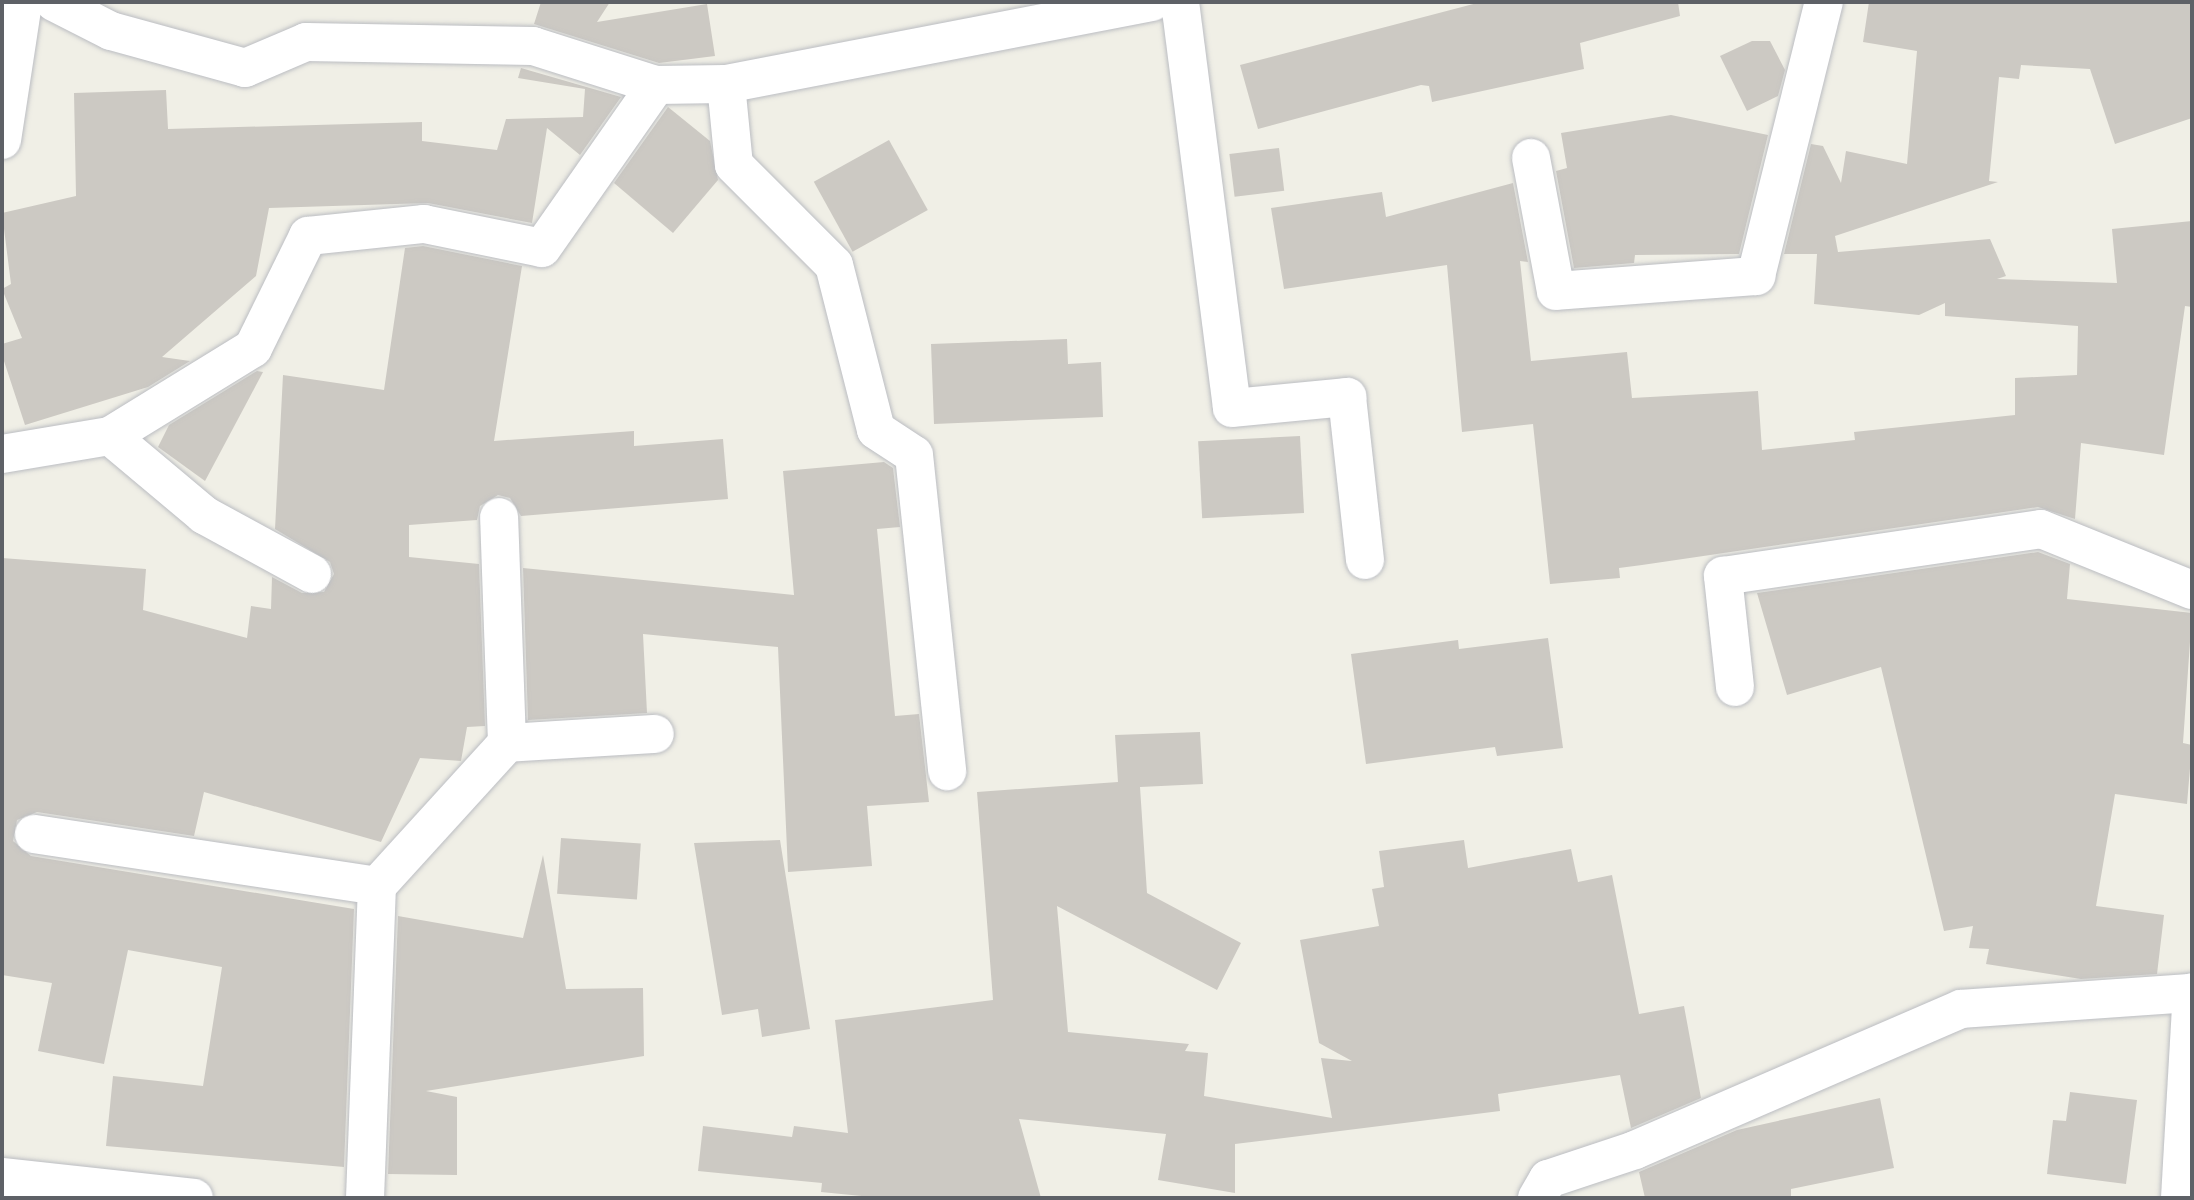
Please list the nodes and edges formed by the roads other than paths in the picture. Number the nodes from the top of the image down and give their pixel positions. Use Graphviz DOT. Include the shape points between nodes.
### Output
graph roads {
  1 [pos="23,2"];
  2 [pos="54,2"];
  3 [pos="1152,2"];
  4 [pos="1180,2"];
  5 [pos="1824,2"];
  6 [pos="726,84"];
  7 [pos="656,85"];
  8 [pos="2,140"];
  9 [pos="1531,158"];
  10 [pos="110,436"];
  11 [pos="2,454"];
  12 [pos="499,517"];
  13 [pos="1365,560"];
  14 [pos="312,574"];
  15 [pos="2192,590"];
  16 [pos="1735,687"];
  17 [pos="655,734"];
  18 [pos="507,743"];
  19 [pos="947,771"];
  20 [pos="34,834"];
  21 [pos="377,887"];
  22 [pos="2192,993"];
  23 [pos="2,1177"];
  24 [pos="194,1198"];
  25 [pos="365,1198"];
  26 [pos="1537,1198"];
  27 [pos="2180,1198"];
  1 -- 8 [label="street"];
  2 -- 7 [label="street" via="111,31 245,68 306,43 533,46"];
  3 -- 6 [label="street"];
  4 -- 13 [label="street" via="1231,408 1347,397"];
  5 -- 9 [label="street" via="1756,276 1556,291"];
  6 -- 7 [label="street"];
  6 -- 19 [label="street" via="734,165 834,265 876,430 914,455"];
  7 -- 10 [label="street" via="542,248 424,225 308,236 253,348"];
  10 -- 11 [label="street"];
  10 -- 14 [label="street" via="204,515"];
  12 -- 18 [label="street"];
  15 -- 16 [label="street" via="2041,528 1723,576"];
  17 -- 18 [label="street"];
  18 -- 21 [label="street"];
  20 -- 21 [label="street"];
  21 -- 25 [label="street"];
  22 -- 26 [label="street" via="1961,1009 1635,1150 1548,1179"];
  22 -- 27 [label="street"];
  23 -- 24 [label="street"];
}
